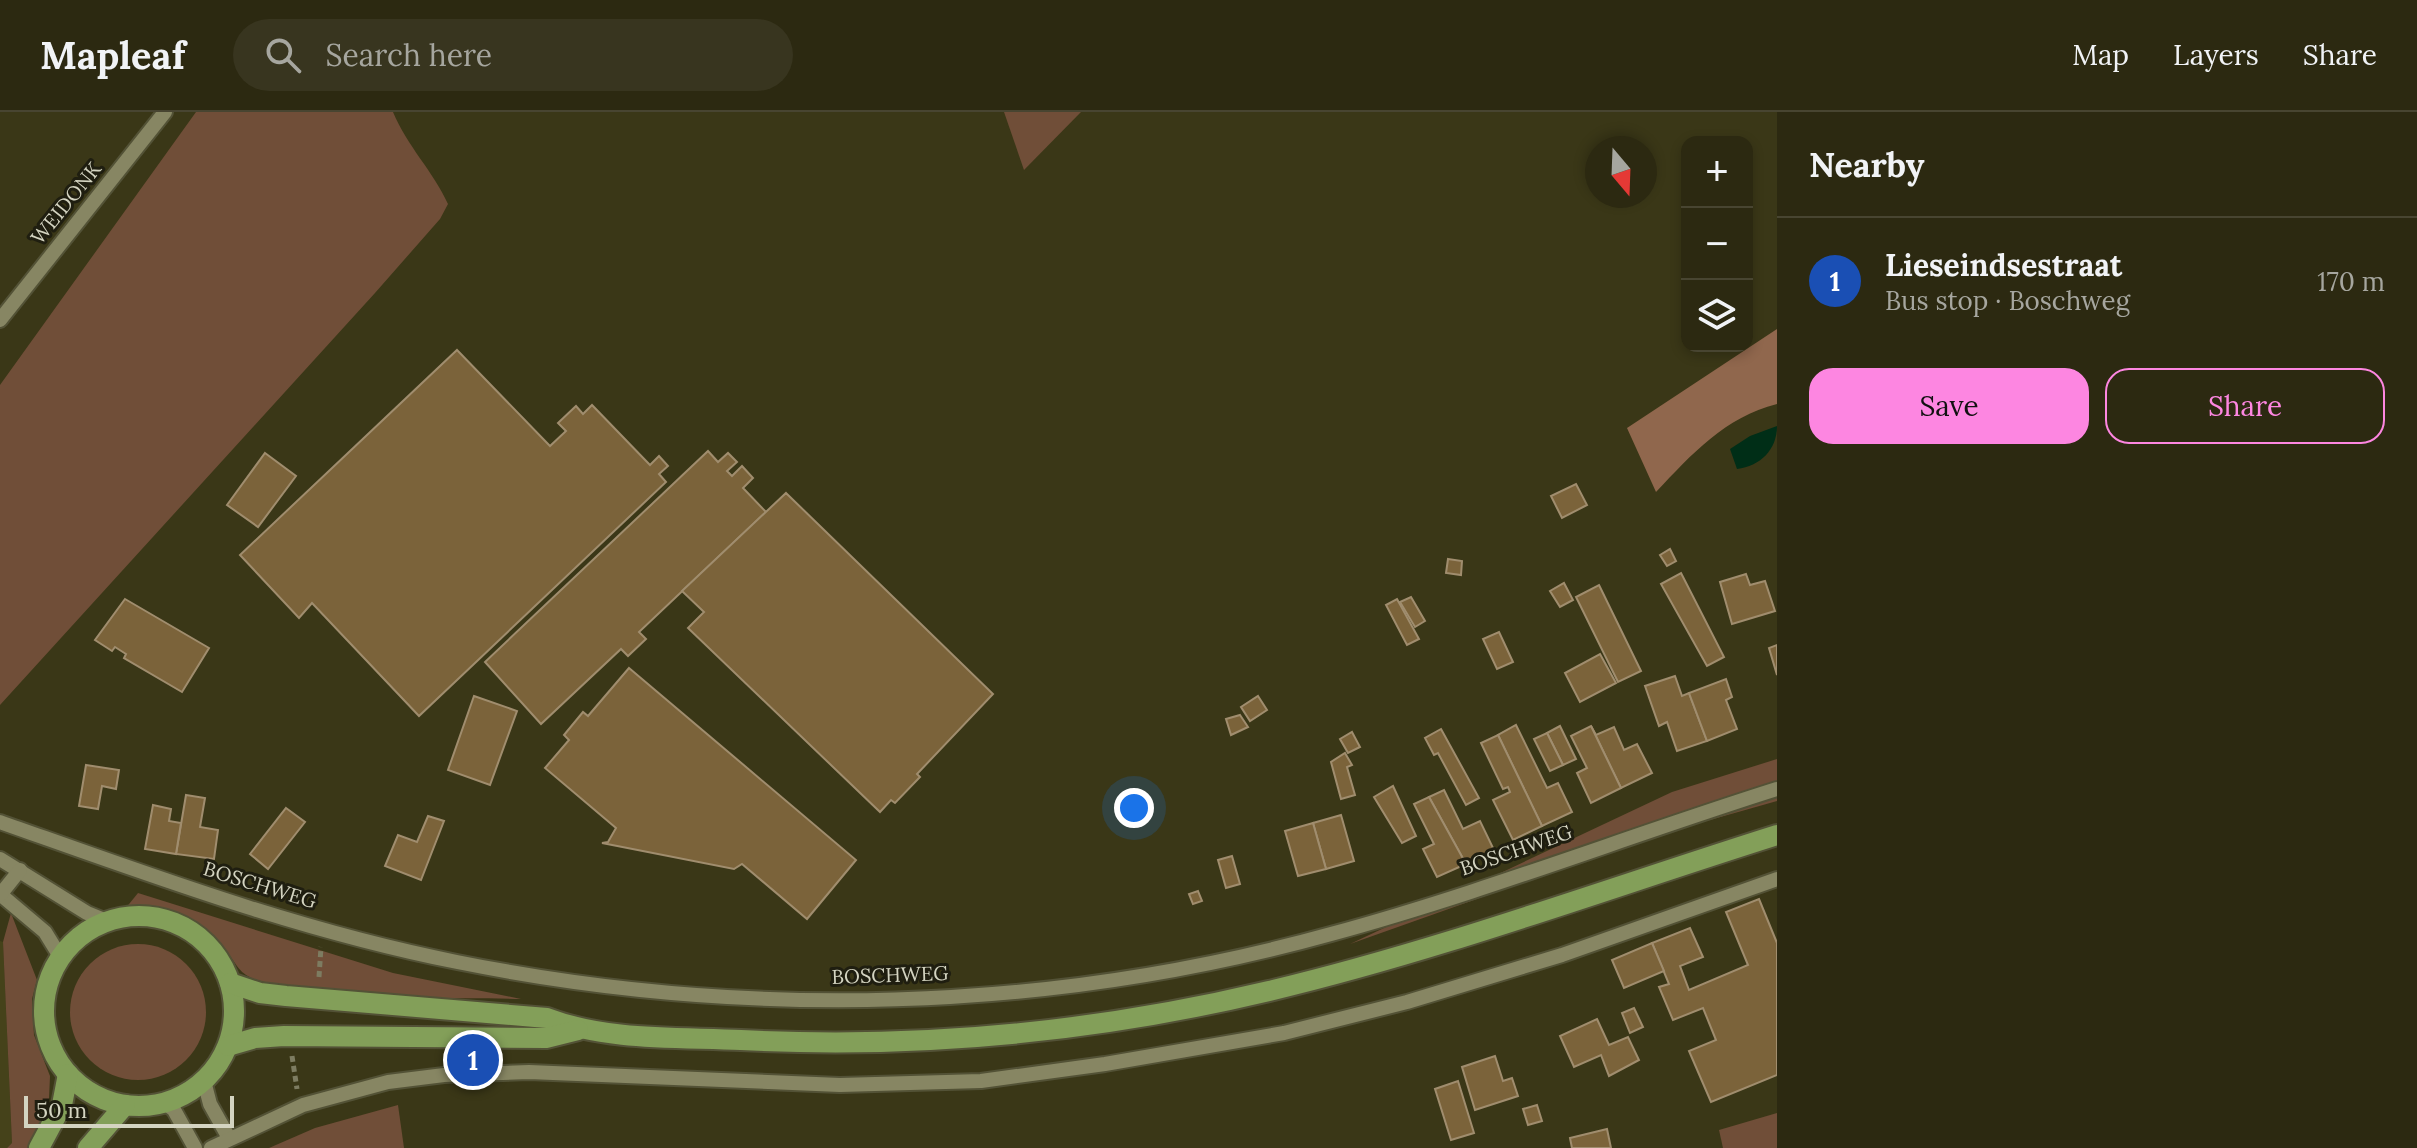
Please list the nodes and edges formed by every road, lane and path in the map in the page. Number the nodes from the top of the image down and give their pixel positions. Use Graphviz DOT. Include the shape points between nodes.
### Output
graph roads {
  1 [pos="165,112"];
  2 [pos="0,320"];
  3 [pos="1777,789"];
  4 [pos="0,822"];
  5 [pos="1777,835"];
  6 [pos="0,859"];
  7 [pos="20,870"];
  8 [pos="1777,879"];
  9 [pos="0,894"];
  10 [pos="109,922"];
  11 [pos="324,930"];
  12 [pos="61,958"];
  13 [pos="230,983"];
  14 [pos="318,990"];
  15 [pos="578,1030"];
  16 [pos="228,1046"];
  17 [pos="292,1046"];
  18 [pos="68,1074"];
  19 [pos="204,1081"];
  20 [pos="165,1103"];
  21 [pos="125,1105"];
  22 [pos="303,1105"];
  23 [pos="229,1138"];
  24 [pos="39,1148"];
  25 [pos="88,1148"];
  26 [pos="195,1148"];
  27 [pos="211,1148"];
  1 -- 2 [label="street, WEIDONK"];
  3 -- 11 [label="street, BOSCHWEG" via="1328,935 1137,976 1002,993 861,1001 682,995 456,962"];
  4 -- 11 [label="street, BOSCHWEG"];
  5 -- 15 [label="main road" via="1377,963 1132,1018 1013,1033 865,1042"];
  6 -- 7 [label="street"];
  7 -- 9 [label="street"];
  7 -- 10 [label="street"];
  8 -- 22 [label="street" via="1562,955 1407,1002 1284,1033 1105,1064 981,1081 840,1085 484,1072 388,1082"];
  9 -- 12 [label="street" via="45,932"];
  10 -- 12 [label="main road" via="82,936"];
  10 -- 13 [label="main road" via="139,916 183,927 216,956"];
  11 -- 14 [label="path"];
  12 -- 18 [label="main road" via="44,1010 53,1050"];
  13 -- 15 [label="main road" via="286,996 547,1018"];
  13 -- 16 [label="main road" via="234,1015"];
  15 -- 16 [label="main road" via="546,1038 284,1036"];
  16 -- 19 [label="main road"];
  17 -- 22 [label="path" via="292,1071"];
  18 -- 21 [label="main road" via="94,1095"];
  18 -- 24 [label="main road" via="62,1105"];
  19 -- 20 [label="main road"];
  19 -- 23 [label="street"];
  20 -- 21 [label="main road"];
  20 -- 26 [label="street"];
  21 -- 25 [label="main road"];
  22 -- 23 [label="street"];
  23 -- 27 [label="street"];
}
